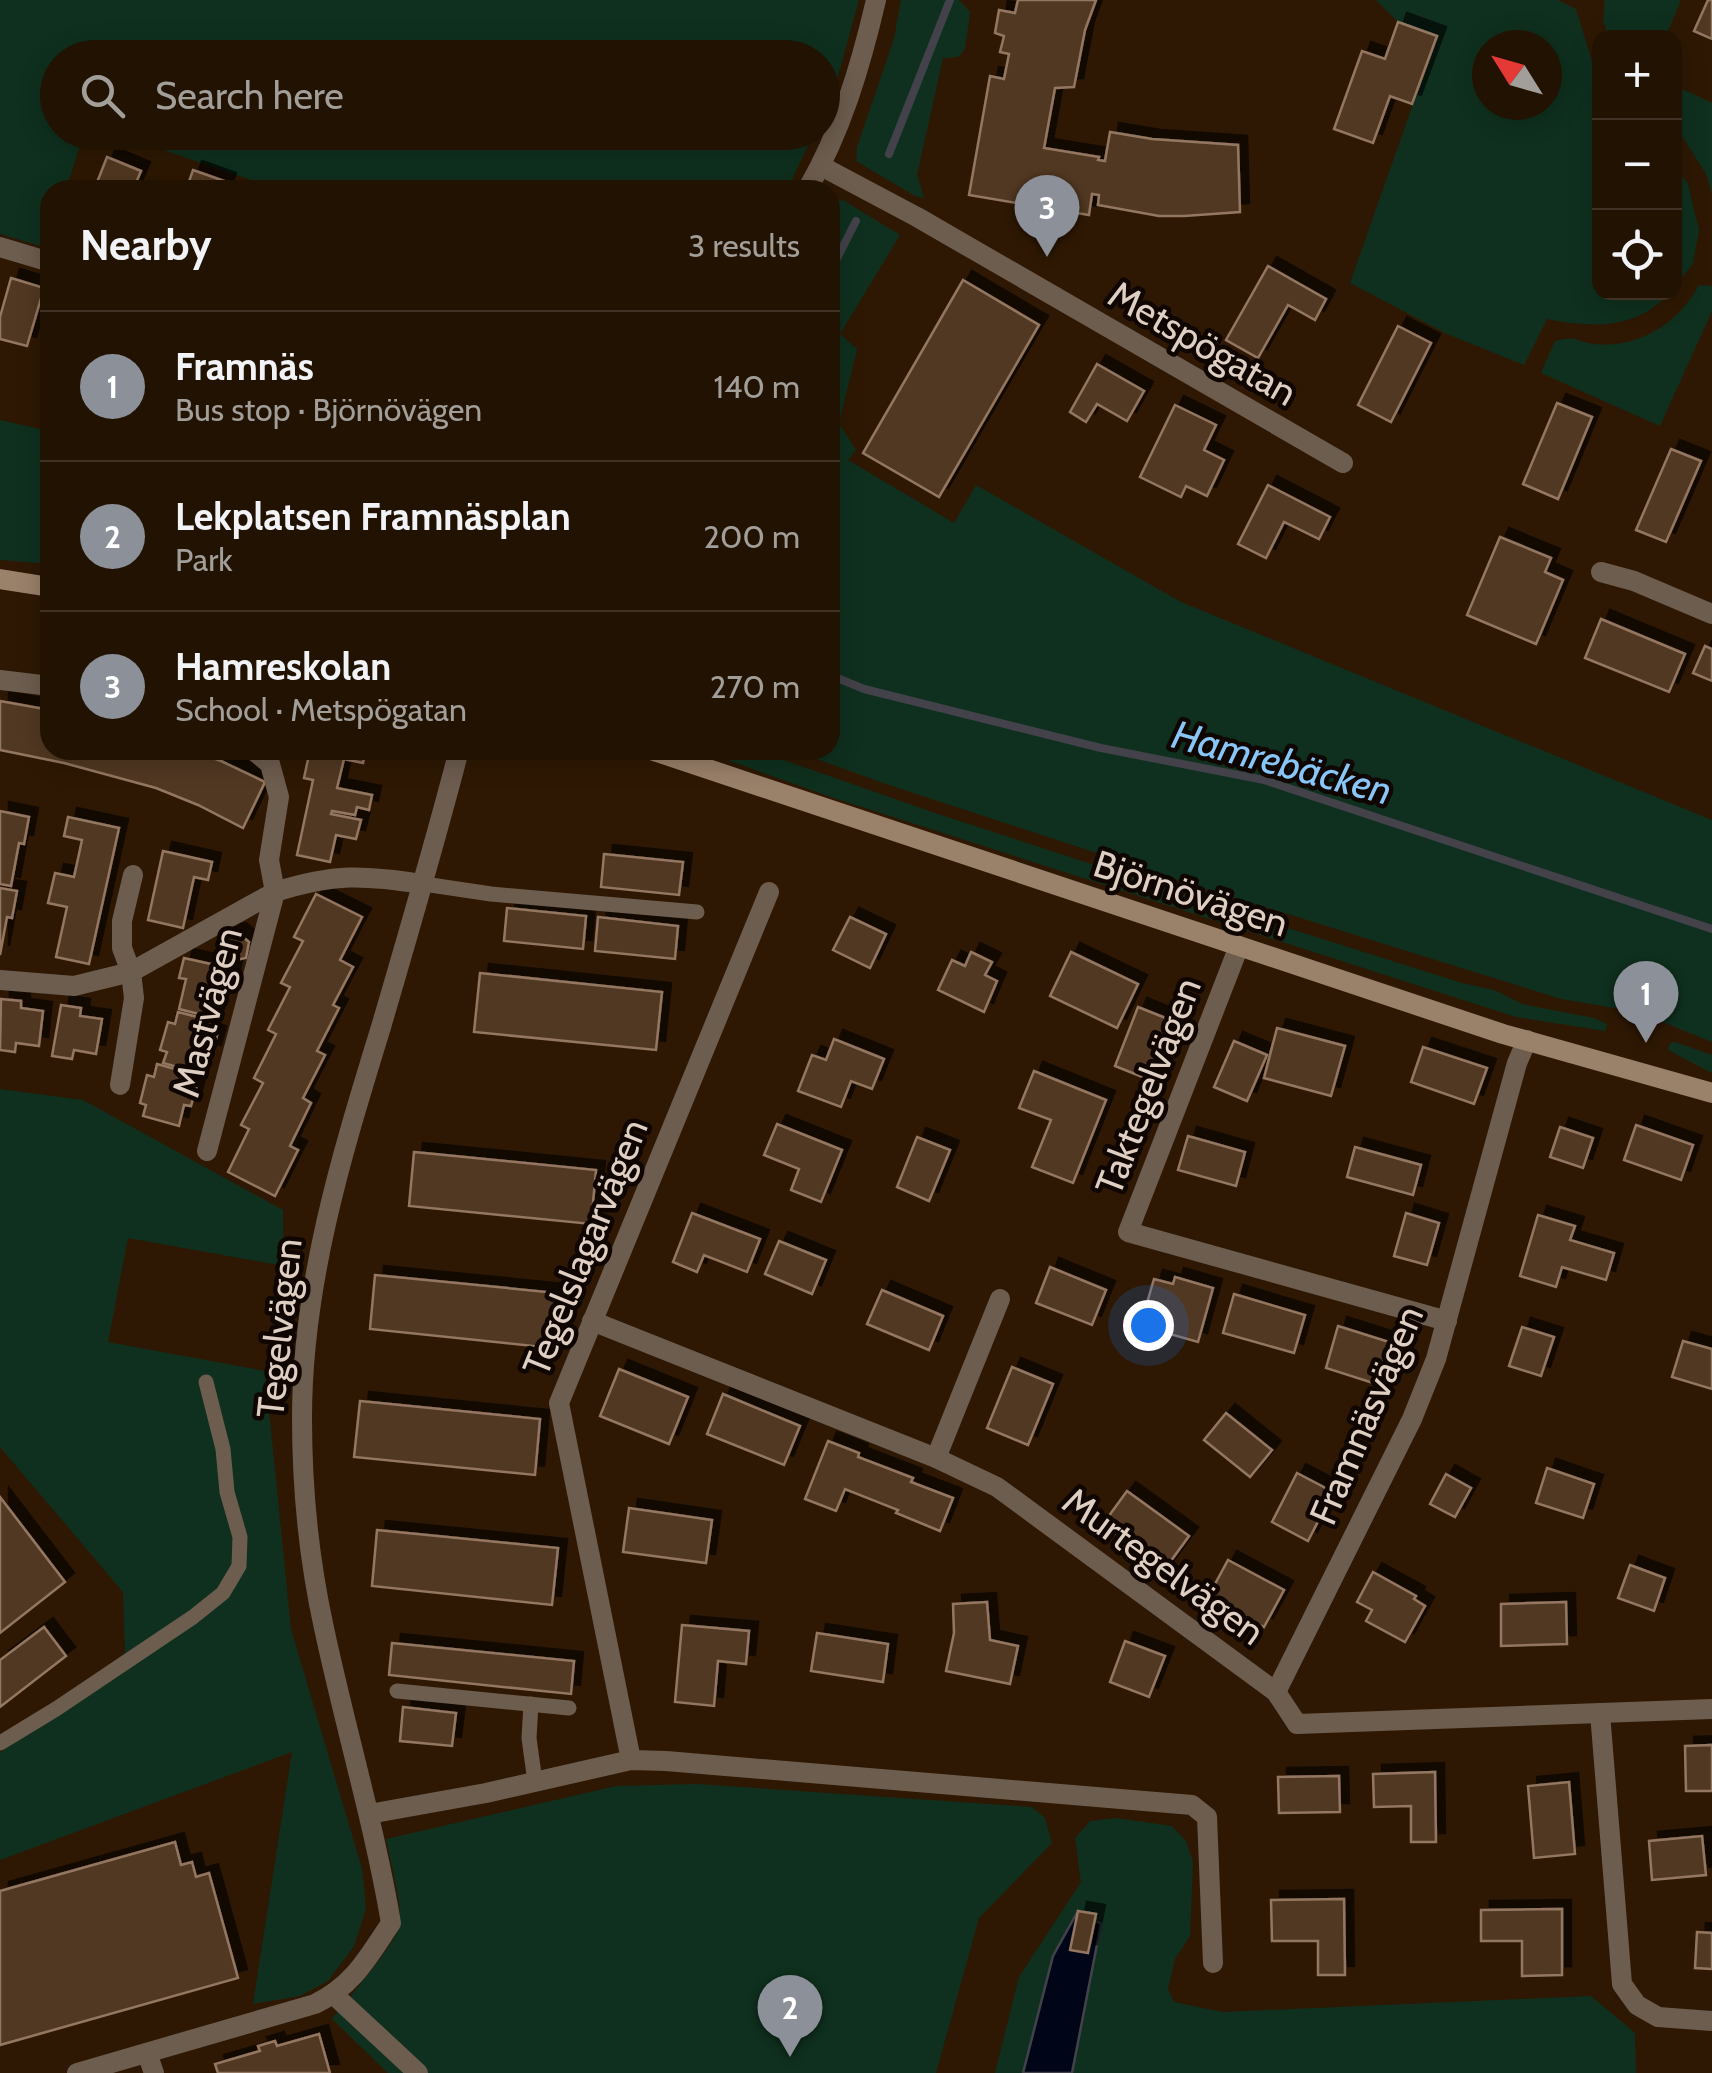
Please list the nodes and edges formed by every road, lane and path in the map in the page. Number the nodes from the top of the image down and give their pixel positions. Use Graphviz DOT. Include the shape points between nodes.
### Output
graph roads {
  1 [pos="876,0"];
  2 [pos="840,117"];
  3 [pos="827,150"];
  4 [pos="821,166"];
  5 [pos="812,180"];
  6 [pos="0,247"];
  7 [pos="40,259"];
  8 [pos="1343,463"];
  9 [pos="1601,572"];
  10 [pos="0,579"];
  11 [pos="40,585"];
  12 [pos="1712,614"];
  13 [pos="0,680"];
  14 [pos="40,685"];
  15 [pos="265,760"];
  16 [pos="455,760"];
  17 [pos="681,760"];
  18 [pos="132,875"];
  19 [pos="424,884"];
  20 [pos="275,892"];
  21 [pos="769,892"];
  22 [pos="697,912"];
  23 [pos="1240,946"];
  24 [pos="131,972"];
  25 [pos="0,980"];
  26 [pos="1527,1040"];
  27 [pos="120,1085"];
  28 [pos="1712,1094"];
  29 [pos="207,1151"];
  30 [pos="1000,1299"];
  31 [pos="1448,1321"];
  32 [pos="592,1322"];
  33 [pos="206,1382"];
  34 [pos="936,1458"];
  35 [pos="397,1691"];
  36 [pos="1276,1692"];
  37 [pos="532,1704"];
  38 [pos="569,1708"];
  39 [pos="1712,1709"];
  40 [pos="1600,1713"];
  41 [pos="0,1743"];
  42 [pos="631,1760"];
  43 [pos="535,1782"];
  44 [pos="370,1814"];
  45 [pos="1213,1963"];
  46 [pos="334,1994"];
  47 [pos="1712,2021"];
  48 [pos="150,2063"];
  49 [pos="77,2073"];
  50 [pos="418,2073"];
  1 -- 2 [label="street"];
  3 -- 4 [label="street"];
  4 -- 5 [label="street"];
  4 -- 8 [label="street, Metspögatan"];
  6 -- 7 [label="street"];
  9 -- 12 [label="street"];
  10 -- 11 [label="main road"];
  13 -- 14 [label="street"];
  15 -- 20 [label="street, Mastvägen" via="279,797 270,860"];
  16 -- 19 [label="street, Tegelvägen"];
  17 -- 23 [label="main road, Björnövägen"];
  18 -- 24 [label="street, Mastvägen" via="122,922"];
  19 -- 20 [label="street, Mastvägen" via="330,877"];
  19 -- 22 [label="lane"];
  19 -- 44 [label="street, Tegelvägen" via="342,1154 306,1340 303,1450 310,1543"];
  20 -- 24 [label="street, Mastvägen"];
  20 -- 29 [label="street, Mastvägen"];
  21 -- 32 [label="street, Tegelslagarvägen"];
  23 -- 26 [label="main road, Björnövägen"];
  23 -- 31 [label="street, Taktegelvägen" via="1128,1232"];
  24 -- 25 [label="street, Mastvägen" via="74,986"];
  24 -- 27 [label="street, Mastvägen" via="134,998"];
  26 -- 28 [label="main road, Björnövägen"];
  26 -- 31 [label="street, Framnäsvägen"];
  30 -- 34 [label="street"];
  31 -- 36 [label="street, Framnäsvägen" via="1412,1419"];
  32 -- 34 [label="street, Murtegelvägen"];
  32 -- 42 [label="street, Tegelslagarvägen" via="558,1403"];
  33 -- 41 [label="lane" via="240,1537 239,1566 223,1593 193,1618"];
  34 -- 36 [label="street, Murtegelvägen" via="997,1487"];
  35 -- 37 [label="lane"];
  36 -- 40 [label="street, Murtegelvägen" via="1297,1724"];
  37 -- 38 [label="lane"];
  37 -- 43 [label="lane"];
  39 -- 40 [label="street, Murtegelvägen"];
  40 -- 47 [label="street" via="1622,1984 1638,2006 1658,2017"];
  42 -- 43 [label="street"];
  42 -- 45 [label="street" via="1192,1806 1207,1817"];
  43 -- 44 [label="street"];
  44 -- 46 [label="street, Tegelvägen" via="391,1923 356,1976"];
  46 -- 48 [label="street" via="212,2032"];
  46 -- 50 [label="street"];
  48 -- 49 [label="street"];
}
